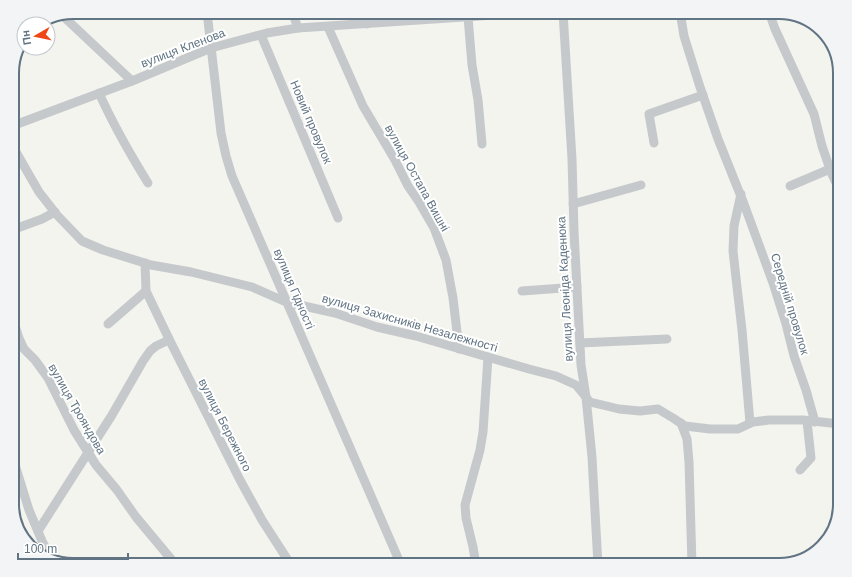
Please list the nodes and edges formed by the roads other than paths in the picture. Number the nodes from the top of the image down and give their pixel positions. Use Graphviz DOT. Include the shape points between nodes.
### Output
graph roads {
  1 [pos="208,19"];
  2 [pos="295,19"];
  3 [pos="367,19"];
  4 [pos="439,19"];
  5 [pos="468,19"];
  6 [pos="563,19"];
  7 [pos="681,19"];
  8 [pos="771,19"];
  9 [pos="67,20"];
  10 [pos="367,24"];
  11 [pos="328,27"];
  12 [pos="298,28"];
  13 [pos="261,35"];
  14 [pos="211,48"];
  15 [pos="132,81"];
  16 [pos="99,93"];
  17 [pos="703,95"];
  18 [pos="19,123"];
  19 [pos="654,143"];
  20 [pos="482,144"];
  21 [pos="19,158"];
  22 [pos="830,169"];
  23 [pos="833,176"];
  24 [pos="148,183"];
  25 [pos="641,184"];
  26 [pos="790,186"];
  27 [pos="741,194"];
  28 [pos="573,204"];
  29 [pos="55,212"];
  30 [pos="338,218"];
  31 [pos="19,227"];
  32 [pos="145,263"];
  33 [pos="577,286"];
  34 [pos="146,291"];
  35 [pos="522,292"];
  36 [pos="286,302"];
  37 [pos="108,324"];
  38 [pos="667,339"];
  39 [pos="19,340"];
  40 [pos="169,340"];
  41 [pos="580,343"];
  42 [pos="459,349"];
  43 [pos="488,357"];
  44 [pos="586,397"];
  45 [pos="811,421"];
  46 [pos="681,423"];
  47 [pos="750,423"];
  48 [pos="833,423"];
  49 [pos="88,452"];
  50 [pos="800,470"];
  51 [pos="19,478"];
  52 [pos="38,531"];
  53 [pos="48,551"];
  54 [pos="170,558"];
  55 [pos="286,558"];
  56 [pos="398,558"];
  57 [pos="475,558"];
  58 [pos="598,558"];
  59 [pos="692,558"];
  1 -- 14 [label="street, вулиця Гідності"];
  2 -- 12 [label="street"];
  3 -- 10 [label="street"];
  4 -- 10 [label="street, вулиця Кленова"];
  5 -- 20 [label="street"];
  6 -- 28 [label="street, вулиця Леоніда Каденюка"];
  7 -- 17 [label="street, Середній провулок"];
  8 -- 22 [label="street" via="814,114"];
  9 -- 15 [label="street"];
  10 -- 11 [label="street, вулиця Кленова"];
  11 -- 12 [label="street, вулиця Кленова"];
  11 -- 42 [label="street, вулиця Остапа Вишні" via="363,106 434,228 446,260"];
  12 -- 13 [label="street, вулиця Кленова"];
  13 -- 14 [label="street, вулиця Кленова"];
  13 -- 30 [label="street, Новий провулок"];
  14 -- 15 [label="street, вулиця Кленова"];
  14 -- 36 [label="street, вулиця Гідності" via="226,156 232,176"];
  15 -- 16 [label="street, вулиця Кленова"];
  16 -- 18 [label="street, вулиця Кленова"];
  16 -- 24 [label="street" via="114,125"];
  17 -- 19 [label="street" via="650,114"];
  17 -- 27 [label="street, Середній провулок"];
  21 -- 29 [label="street, вулиця Захисників Незалежності" via="39,192"];
  22 -- 23 [label="street"];
  22 -- 26 [label="street"];
  25 -- 28 [label="street"];
  27 -- 45 [label="street, Середній провулок" via="780,304 806,390"];
  27 -- 47 [label="street" via="734,226 733,251"];
  28 -- 33 [label="street, вулиця Леоніда Каденюка"];
  29 -- 31 [label="street"];
  29 -- 32 [label="street, вулиця Захисників Незалежності" via="82,240 103,250"];
  32 -- 34 [label="street, вулиця Бережного"];
  32 -- 36 [label="street, вулиця Захисників Незалежності" via="252,287"];
  33 -- 35 [label="street"];
  33 -- 41 [label="street, вулиця Леоніда Каденюка"];
  34 -- 37 [label="street"];
  34 -- 40 [label="street, вулиця Бережного"];
  36 -- 42 [label="street, вулиця Захисників Незалежності" via="335,313"];
  36 -- 56 [label="street, вулиця Гідності"];
  38 -- 41 [label="street"];
  39 -- 49 [label="street, вулиця Трояндова" via="48,378"];
  40 -- 49 [label="street" via="150,351"];
  40 -- 55 [label="street, вулиця Бережного" via="240,480"];
  41 -- 44 [label="street, вулиця Леоніда Каденюка"];
  42 -- 43 [label="street, вулиця Захисників Незалежності"];
  43 -- 44 [label="street, вулиця Захисників Незалежності" via="556,376 576,385"];
  43 -- 57 [label="street" via="483,432 465,505"];
  44 -- 46 [label="street, вулиця Захисників Незалежності" via="590,402 619,409 658,409"];
  44 -- 58 [label="street, вулиця Леоніда Каденюка"];
  45 -- 47 [label="street, вулиця Захисників Незалежності" via="769,420"];
  45 -- 48 [label="street, вулиця Захисників Незалежності"];
  45 -- 50 [label="street, Середній провулок" via="811,458"];
  46 -- 47 [label="street, вулиця Захисників Незалежності" via="685,426 710,429 738,429"];
  46 -- 59 [label="street" via="687,439 689,462"];
  49 -- 52 [label="street"];
  49 -- 54 [label="street, вулиця Трояндова"];
  51 -- 52 [label="street"];
  52 -- 53 [label="street"];
}
